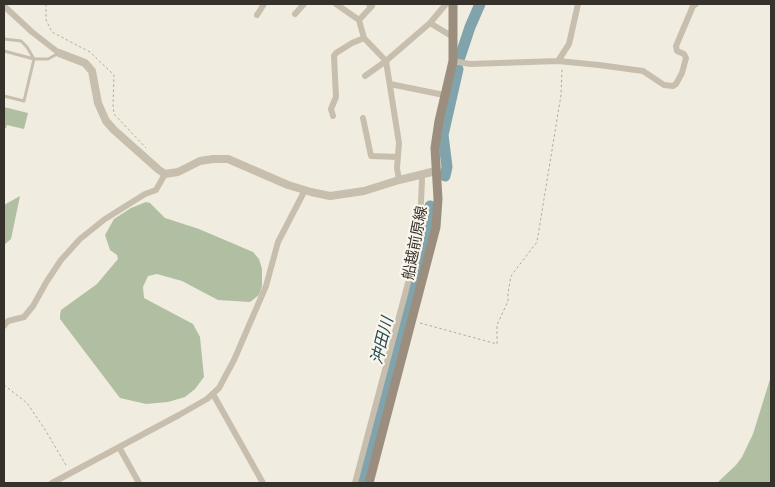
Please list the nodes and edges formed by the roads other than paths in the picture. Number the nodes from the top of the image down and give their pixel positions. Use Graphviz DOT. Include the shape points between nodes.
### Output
graph roads {
  1 [pos="264,4"];
  2 [pos="304,4"];
  3 [pos="336,4"];
  4 [pos="369,4"];
  5 [pos="446,4"];
  6 [pos="453,4"];
  7 [pos="578,4"];
  8 [pos="696,4"];
  9 [pos="4,6"];
  10 [pos="295,14"];
  11 [pos="257,15"];
  12 [pos="358,20"];
  13 [pos="430,23"];
  14 [pos="454,37"];
  15 [pos="364,38"];
  16 [pos="4,39"];
  17 [pos="4,51"];
  18 [pos="59,53"];
  19 [pos="34,59"];
  20 [pos="386,61"];
  21 [pos="453,61"];
  22 [pos="560,61"];
  23 [pos="365,76"];
  24 [pos="390,84"];
  25 [pos="444,95"];
  26 [pos="4,96"];
  27 [pos="333,116"];
  28 [pos="363,118"];
  29 [pos="398,157"];
  30 [pos="436,171"];
  31 [pos="165,174"];
  32 [pos="420,175"];
  33 [pos="399,180"];
  34 [pos="305,190"];
  35 [pos="4,326"];
  36 [pos="212,394"];
  37 [pos="119,447"];
  38 [pos="52,483"];
  39 [pos="139,483"];
  40 [pos="263,483"];
  41 [pos="354,483"];
  42 [pos="370,483"];
  1 -- 11 [label="street"];
  2 -- 10 [label="street"];
  3 -- 12 [label="street"];
  4 -- 12 [label="street" via="372,6"];
  5 -- 13 [label="street"];
  6 -- 14 [label="main road, 船越前原線"];
  7 -- 22 [label="street" via="569,44"];
  8 -- 22 [label="street" via="676,46 686,58 682,73 673,86 664,85 642,71"];
  9 -- 18 [label="street"];
  12 -- 15 [label="street"];
  13 -- 14 [label="street"];
  13 -- 20 [label="street"];
  14 -- 21 [label="main road, 船越前原線"];
  15 -- 20 [label="street"];
  15 -- 27 [label="street" via="334,56 336,97 331,109"];
  16 -- 19 [label="lane" via="21,41"];
  17 -- 19 [label="lane"];
  18 -- 19 [label="lane" via="48,59"];
  18 -- 31 [label="street" via="85,63 92,72 98,103 106,120"];
  19 -- 26 [label="lane" via="24,101"];
  20 -- 23 [label="street"];
  20 -- 24 [label="street"];
  21 -- 22 [label="street" via="470,64"];
  21 -- 25 [label="main road, 船越前原線"];
  24 -- 25 [label="street"];
  24 -- 29 [label="street" via="400,143"];
  25 -- 30 [label="main road, 船越前原線" via="435,148"];
  28 -- 29 [label="street" via="371,156"];
  29 -- 33 [label="street"];
  30 -- 32 [label="street"];
  30 -- 42 [label="main road, 船越前原線" via="436,227"];
  31 -- 34 [label="street" via="178,172 200,161 228,159"];
  31 -- 35 [label="street" via="156,190 104,219 80,239 61,260 24,317 8,321"];
  32 -- 33 [label="street"];
  32 -- 41 [label="street" via="418,245"];
  33 -- 34 [label="street" via="364,192 330,196"];
  34 -- 36 [label="street" via="278,242 266,286 234,360 225,379"];
  36 -- 37 [label="street"];
  36 -- 40 [label="street"];
  37 -- 38 [label="street"];
  37 -- 39 [label="street"];
}
